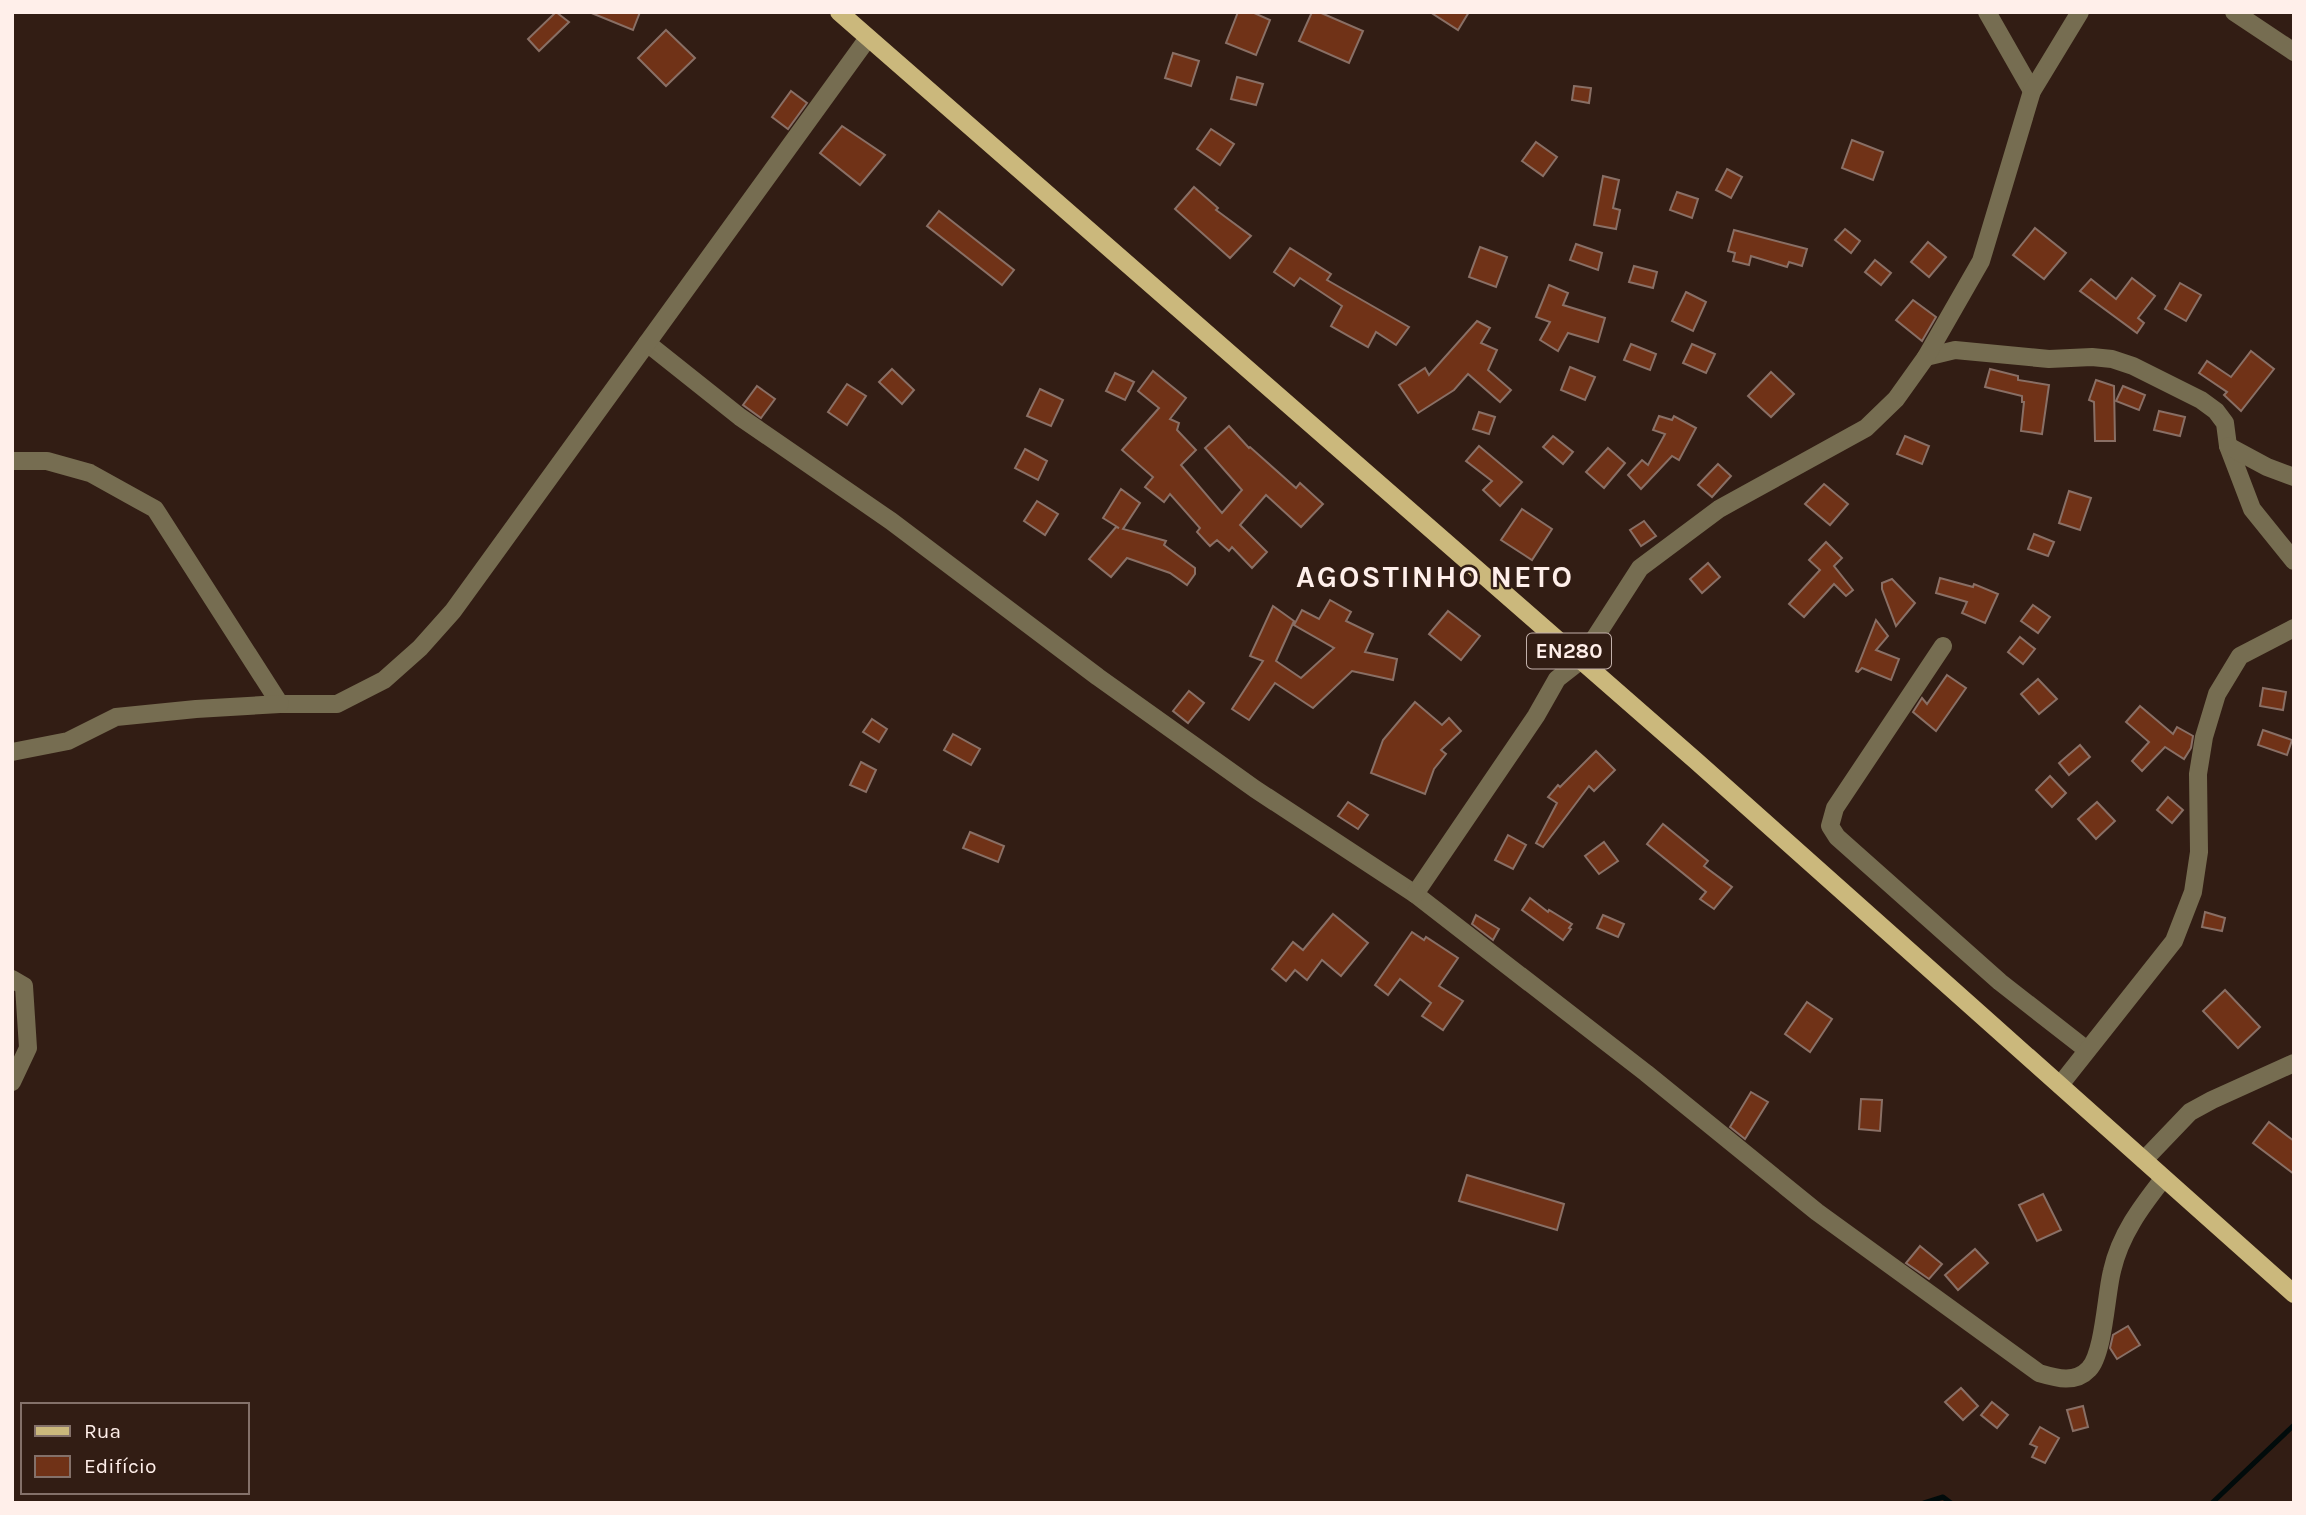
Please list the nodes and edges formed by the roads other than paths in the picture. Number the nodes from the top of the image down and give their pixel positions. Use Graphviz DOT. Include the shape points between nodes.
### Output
graph roads {
  1 [pos="839,12"];
  2 [pos="1987,12"];
  3 [pos="2080,12"];
  4 [pos="2234,12"];
  5 [pos="868,38"];
  6 [pos="2294,52"];
  7 [pos="2054,57"];
  8 [pos="2017,61"];
  9 [pos="2032,91"];
  10 [pos="647,343"];
  11 [pos="1926,357"];
  12 [pos="2228,446"];
  13 [pos="12,461"];
  14 [pos="2294,477"];
  15 [pos="2294,561"];
  16 [pos="2294,628"];
  17 [pos="1943,646"];
  18 [pos="1580,661"];
  19 [pos="280,704"];
  20 [pos="12,751"];
  21 [pos="1415,894"];
  22 [pos="12,979"];
  23 [pos="2087,1050"];
  24 [pos="2294,1063"];
  25 [pos="12,1082"];
  26 [pos="2060,1085"];
  27 [pos="2144,1160"];
  28 [pos="2164,1179"];
  29 [pos="2294,1294"];
  1 -- 5 [label="main road, EN280"];
  2 -- 8 [label="street"];
  3 -- 7 [label="street"];
  4 -- 6 [label="street"];
  5 -- 10 [label="street"];
  5 -- 18 [label="main road, EN280"];
  7 -- 8 [label="street"];
  7 -- 9 [label="street"];
  8 -- 9 [label="street"];
  9 -- 11 [label="street" via="1981,261"];
  10 -- 19 [label="street" via="453,611 420,648 384,680 337,704"];
  10 -- 21 [label="street" via="740,417 891,521 1098,677 1255,789"];
  11 -- 12 [label="street" via="1955,350 2049,359 2112,359 2216,411 2225,423"];
  11 -- 18 [label="street" via="1896,399 1866,428 1719,509 1640,568"];
  12 -- 14 [label="street"];
  12 -- 15 [label="street" via="2252,509"];
  13 -- 19 [label="street" via="47,461 90,473 155,509"];
  16 -- 23 [label="street" via="2240,656 2217,694 2198,774 2199,852 2193,892 2174,941"];
  17 -- 23 [label="street" via="1835,808 1830,826 2000,982"];
  18 -- 21 [label="street" via="1557,679"];
  18 -- 26 [label="main road, EN280"];
  19 -- 20 [label="street" via="116,717 68,741"];
  21 -- 28 [label="street" via="1817,1212 2039,1373 2078,1378 2091,1368 2123,1236"];
  22 -- 25 [label="street" via="24,986 28,1048"];
  23 -- 26 [label="street"];
  24 -- 27 [label="street" via="2190,1112"];
  26 -- 27 [label="main road, EN280"];
  27 -- 28 [label="main road, EN280"];
  28 -- 29 [label="main road, EN280"];
}
